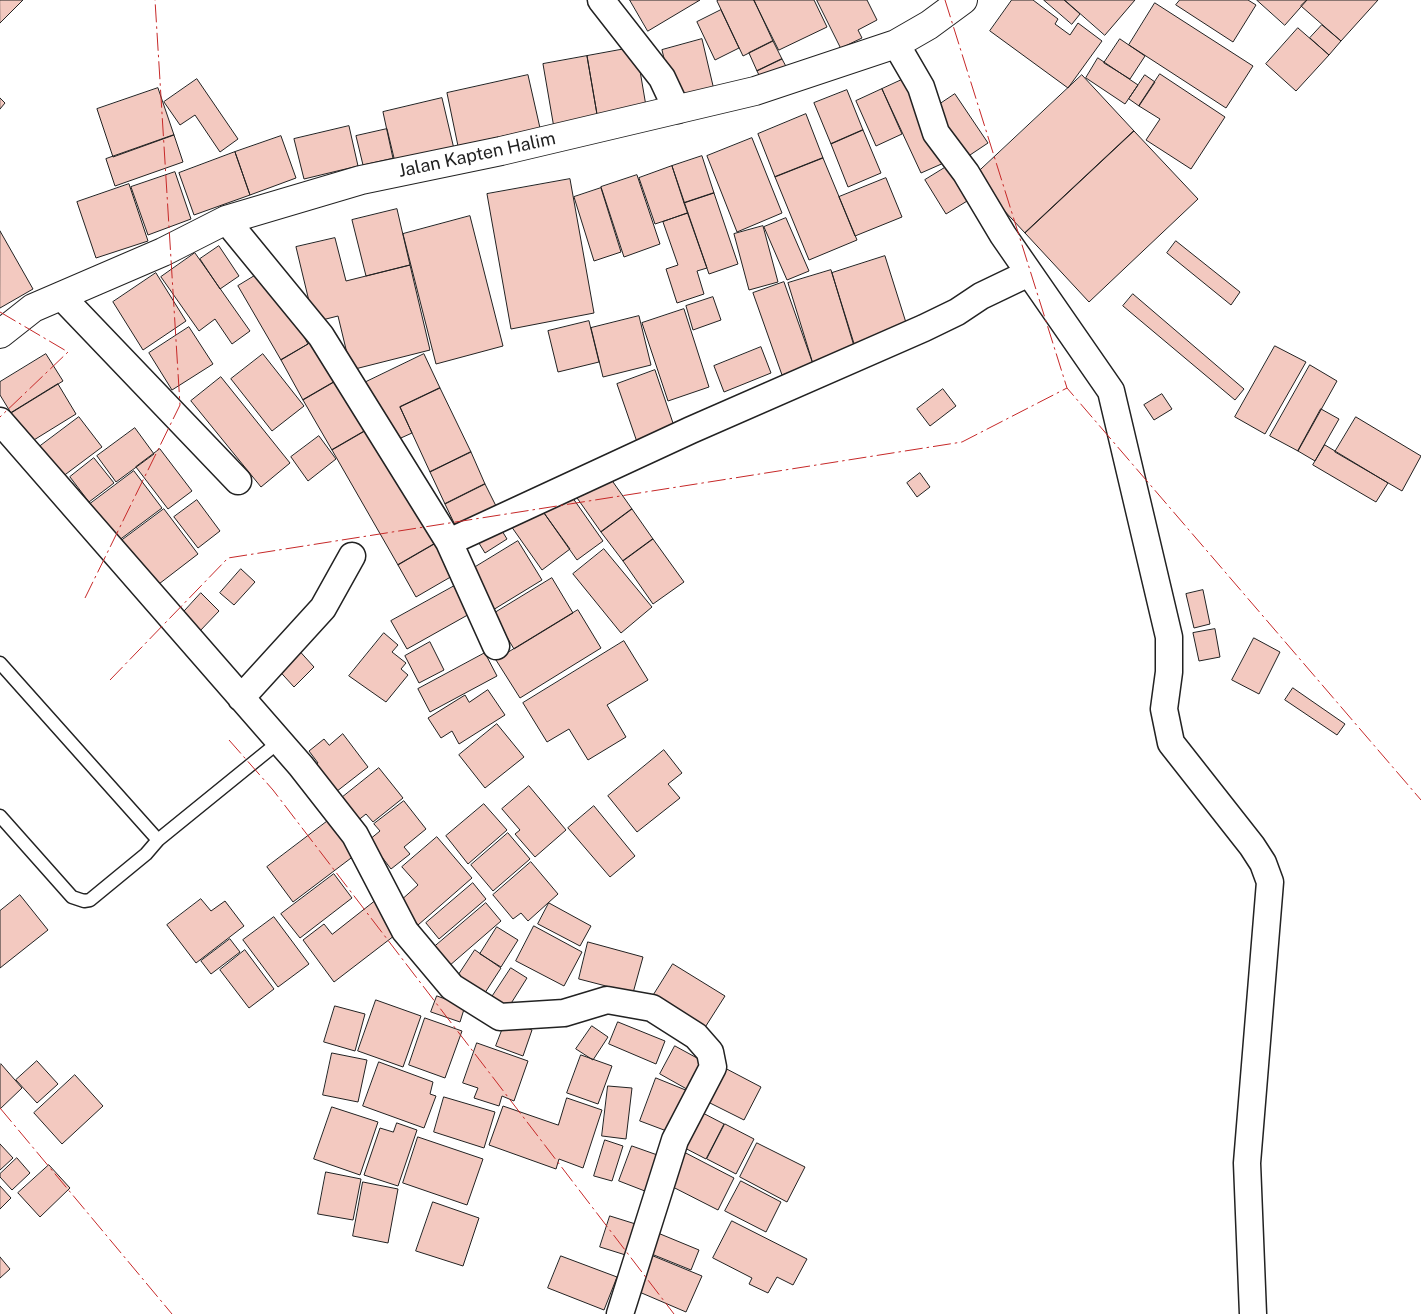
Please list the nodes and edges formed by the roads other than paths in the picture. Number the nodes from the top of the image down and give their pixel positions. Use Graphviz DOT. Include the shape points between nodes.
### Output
graph roads {
  1 [pos="601,0"];
  2 [pos="963,0"];
  3 [pos="896,44"];
  4 [pos="677,110"];
  5 [pos="226,220"];
  6 [pos="1029,273"];
  7 [pos="62,296"];
  8 [pos="3,325"];
  9 [pos="0,421"];
  10 [pos="238,481"];
  11 [pos="449,542"];
  12 [pos="352,556"];
  13 [pos="496,646"];
  14 [pos="0,663"];
  15 [pos="241,698"];
  16 [pos="280,741"];
  17 [pos="0,816"];
  18 [pos="158,840"];
  19 [pos="620,1314"];
  20 [pos="1252,1314"];
  1 -- 4 [label="street" via="662,78"];
  2 -- 3 [label="main road, Jalan Kapten Halim"];
  3 -- 4 [label="main road, Jalan Kapten Halim" via="755,91"];
  3 -- 6 [label="street" via="921,87 936,133 966,173"];
  4 -- 5 [label="main road, Jalan Kapten Halim" via="362,180"];
  5 -- 7 [label="main road, Jalan Kapten Halim" via="163,252"];
  5 -- 11 [label="street" via="321,336"];
  6 -- 11 [label="street" via="924,328 691,430"];
  6 -- 20 [label="street" via="1111,391 1168,637 1169,672 1164,709 1171,743 1252,846 1263,862 1270,882 1247,1163"];
  7 -- 8 [label="main road, Jalan Kapten Halim"];
  7 -- 10 [label="street"];
  9 -- 15 [label="street"];
  11 -- 13 [label="street"];
  12 -- 15 [label="street" via="322,608"];
  14 -- 18 [label="lane"];
  15 -- 16 [label="street"];
  16 -- 18 [label="lane"];
  16 -- 19 [label="street" via="355,835 405,931 452,987 500,1017 564,1013 608,1000 652,1008 696,1036 710,1052 713,1067 675,1140"];
  17 -- 18 [label="lane" via="72,897 84,901 90,900 146,854"];
}
